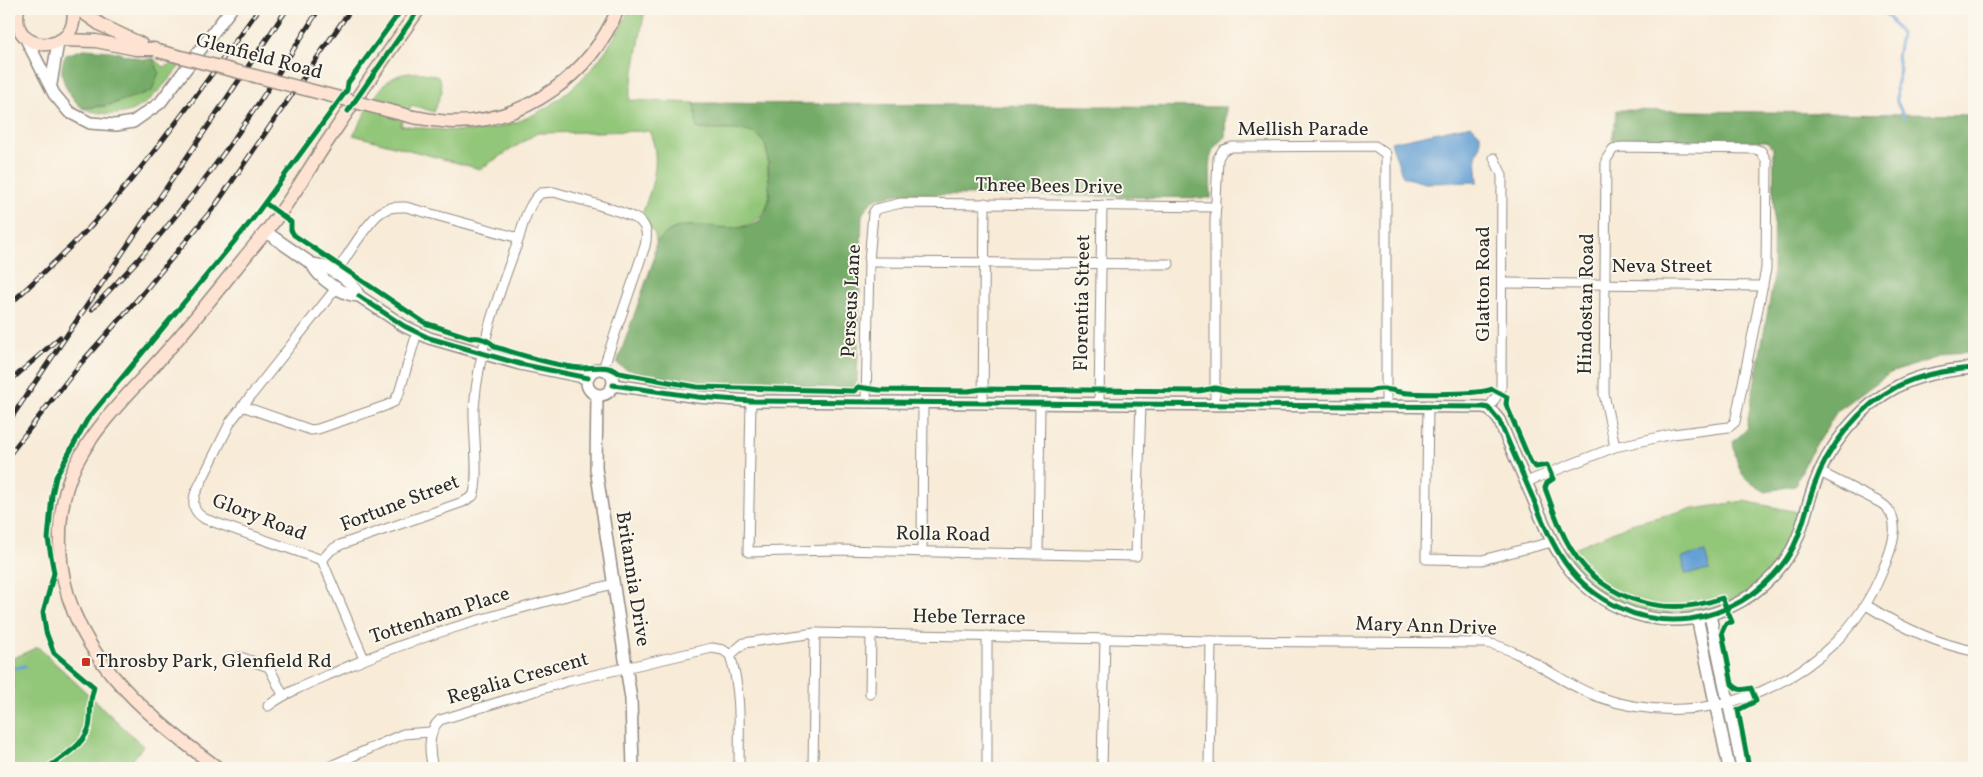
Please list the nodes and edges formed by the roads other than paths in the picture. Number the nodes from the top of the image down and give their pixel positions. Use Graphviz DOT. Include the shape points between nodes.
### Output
graph roads {
  1 [pos="18,9"];
  2 [pos="73,9"];
  3 [pos="78,9"];
  4 [pos="231,9"];
  5 [pos="419,9"];
  6 [pos="618,9"];
  7 [pos="9,17"];
  8 [pos="22,33"];
  9 [pos="59,41"];
  10 [pos="156,50"];
  11 [pos="51,86"];
  12 [pos="1494,158"];
  13 [pos="985,203"];
  14 [pos="1102,205"];
  15 [pos="883,207"];
  16 [pos="1216,207"];
  17 [pos="266,232"];
  18 [pos="519,238"];
  19 [pos="868,262"];
  20 [pos="312,264"];
  21 [pos="984,264"];
  22 [pos="1101,264"];
  23 [pos="1169,264"];
  24 [pos="335,274"];
  25 [pos="1502,284"];
  26 [pos="1605,284"];
  27 [pos="1763,286"];
  28 [pos="337,287"];
  29 [pos="359,296"];
  30 [pos="417,333"];
  31 [pos="482,353"];
  32 [pos="1974,368"];
  33 [pos="603,369"];
  34 [pos="588,378"];
  35 [pos="613,385"];
  36 [pos="597,395"];
  37 [pos="751,401"];
  38 [pos="923,402"];
  39 [pos="983,402"];
  40 [pos="1040,402"];
  41 [pos="1099,402"];
  42 [pos="866,403"];
  43 [pos="1141,403"];
  44 [pos="1215,405"];
  45 [pos="1386,405"];
  46 [pos="1428,405"];
  47 [pos="242,406"];
  48 [pos="1489,408"];
  49 [pos="1615,447"];
  50 [pos="1820,472"];
  51 [pos="1526,482"];
  52 [pos="1552,542"];
  53 [pos="922,552"];
  54 [pos="1038,553"];
  55 [pos="322,560"];
  56 [pos="613,584"];
  57 [pos="1866,605"];
  58 [pos="1710,615"];
  59 [pos="1697,617"];
  60 [pos="815,633"];
  61 [pos="871,634"];
  62 [pos="987,636"];
  63 [pos="1105,638"];
  64 [pos="1211,641"];
  65 [pos="1974,651"];
  66 [pos="730,655"];
  67 [pos="240,657"];
  68 [pos="364,659"];
  69 [pos="627,667"];
  70 [pos="870,694"];
  71 [pos="283,695"];
  72 [pos="1728,703"];
  73 [pos="1716,705"];
  74 [pos="268,706"];
  75 [pos="430,732"];
  76 [pos="218,768"];
  77 [pos="326,768"];
  78 [pos="432,768"];
  79 [pos="634,768"];
  80 [pos="739,768"];
  81 [pos="813,768"];
  82 [pos="987,768"];
  83 [pos="1102,768"];
  84 [pos="1209,768"];
  85 [pos="1729,768"];
  86 [pos="1742,768"];
  1 -- 8 [label="main road" via="17,22"];
  2 -- 9 [label="main road" via="73,24"];
  3 -- 10 [label="main road, Glenfield Road" via="111,31"];
  4 -- 11 [label="street" via="160,103 133,122 104,124 82,120 64,107"];
  5 -- 17 [label="main road"];
  6 -- 10 [label="main road, Glenfield Road, bridge" via="604,36 580,68 544,97 522,108 455,122 413,117"];
  7 -- 8 [label="main road"];
  8 -- 9 [label="main road, Glenfield Road" via="37,44"];
  8 -- 11 [label="street"];
  9 -- 10 [label="main road, Glenfield Road" via="96,41"];
  9 -- 11 [label="street"];
  12 -- 25 [label="street, Glatton Road" via="1502,175"];
  13 -- 14 [label="street, Three Bees Drive"];
  13 -- 15 [label="street, Three Bees Drive" via="901,203"];
  13 -- 21 [label="street"];
  14 -- 16 [label="street, Three Bees Drive"];
  14 -- 22 [label="street, Florentia Street"];
  15 -- 19 [label="street, Perseus Lane" via="873,212"];
  16 -- 44 [label="street, Mellish Parade"];
  16 -- 45 [label="street, Mellish Parade" via="1218,158 1223,150 1232,146 1375,146 1386,154"];
  17 -- 20 [label="street"];
  17 -- 76 [label="main road" via="82,452 70,477 60,524 60,561 64,581 72,611 93,651 142,707"];
  18 -- 24 [label="street" via="406,207 394,207 382,211 374,219"];
  18 -- 31 [label="street"];
  18 -- 33 [label="street" via="536,197 548,191 632,217 644,226 645,246"];
  19 -- 21 [label="street"];
  19 -- 42 [label="street, Perseus Lane"];
  20 -- 24 [label="street" via="321,265"];
  20 -- 28 [label="street" via="315,273"];
  21 -- 22 [label="street"];
  21 -- 39 [label="street"];
  22 -- 23 [label="street"];
  22 -- 41 [label="street, Florentia Street"];
  24 -- 29 [label="street" via="356,288"];
  25 -- 26 [label="street, Neva Street"];
  25 -- 48 [label="street, Glatton Road" via="1501,389"];
  26 -- 27 [label="street, Neva Street"];
  26 -- 27 [label="street, Hindostan Road" via="1606,160 1613,150 1621,147 1761,151 1767,162"];
  26 -- 49 [label="street, Hindostan Road" via="1604,394"];
  27 -- 49 [label="street" via="1734,422 1729,427 1673,434"];
  28 -- 29 [label="street" via="351,296"];
  28 -- 47 [label="street, Glory Road"];
  29 -- 30 [label="street"];
  30 -- 31 [label="street"];
  30 -- 47 [label="street" via="399,393 394,402 385,406 311,430"];
  31 -- 34 [label="street"];
  31 -- 55 [label="street, Fortune Street" via="476,379 476,485 473,496 340,545"];
  32 -- 50 [label="street" via="1928,375 1898,386 1854,421 1836,443"];
  33 -- 34 [label="street" via="594,370"];
  33 -- 35 [label="street" via="612,375"];
  34 -- 36 [label="street" via="589,388"];
  35 -- 36 [label="street" via="607,393"];
  35 -- 37 [label="street"];
  36 -- 56 [label="street, Britannia Drive" via="596,468"];
  37 -- 42 [label="street"];
  37 -- 53 [label="street, Rolla Road" via="748,552"];
  38 -- 39 [label="street"];
  38 -- 42 [label="street"];
  38 -- 53 [label="street"];
  39 -- 40 [label="street"];
  40 -- 41 [label="street"];
  40 -- 54 [label="street"];
  41 -- 43 [label="street"];
  43 -- 44 [label="street"];
  43 -- 54 [label="street, Rolla Road" via="1136,556"];
  44 -- 45 [label="street"];
  45 -- 46 [label="street"];
  46 -- 48 [label="street"];
  46 -- 52 [label="street" via="1426,558 1482,560"];
  47 -- 55 [label="street, Glory Road" via="231,421 192,505 206,519"];
  48 -- 51 [label="street" via="1499,420"];
  49 -- 51 [label="street"];
  50 -- 57 [label="street, Mary Ann Drive" via="1881,503 1893,515 1890,550"];
  50 -- 58 [label="street" via="1802,532 1782,566 1749,597"];
  51 -- 52 [label="street"];
  52 -- 59 [label="street" via="1563,562 1583,585 1609,603 1651,619"];
  53 -- 54 [label="street, Rolla Road"];
  55 -- 68 [label="street, Glory Road"];
  56 -- 68 [label="street, Tottenham Place" via="465,623"];
  56 -- 69 [label="street, Britannia Drive"];
  57 -- 65 [label="street" via="1944,643"];
  57 -- 72 [label="street, Mary Ann Drive" via="1844,632 1808,664 1767,690"];
  58 -- 59 [label="street"];
  58 -- 72 [label="street"];
  59 -- 73 [label="street"];
  60 -- 61 [label="street, Hebe Terrace"];
  60 -- 66 [label="street, Hebe Terrace" via="744,643"];
  60 -- 81 [label="street"];
  61 -- 62 [label="street, Hebe Terrace"];
  61 -- 70 [label="street"];
  62 -- 63 [label="street, Hebe Terrace"];
  62 -- 82 [label="street"];
  63 -- 64 [label="street, Hebe Terrace"];
  63 -- 83 [label="street"];
  64 -- 73 [label="street, Mary Ann Drive" via="1487,643 1505,647 1572,685 1610,701 1651,708 1688,709"];
  64 -- 84 [label="street"];
  66 -- 69 [label="street" via="712,648"];
  66 -- 80 [label="street" via="739,698"];
  67 -- 71 [label="street" via="269,667"];
  68 -- 71 [label="street, Tottenham Place"];
  69 -- 75 [label="street, Regalia Crescent" via="476,708 440,720"];
  69 -- 79 [label="street, Britannia Drive" via="634,731"];
  71 -- 74 [label="street, Tottenham Place"];
  72 -- 73 [label="street, Mary Ann Drive"];
  72 -- 86 [label="street"];
  73 -- 85 [label="street"];
  75 -- 77 [label="street" via="403,734"];
  75 -- 78 [label="street, Regalia Crescent"];
}
